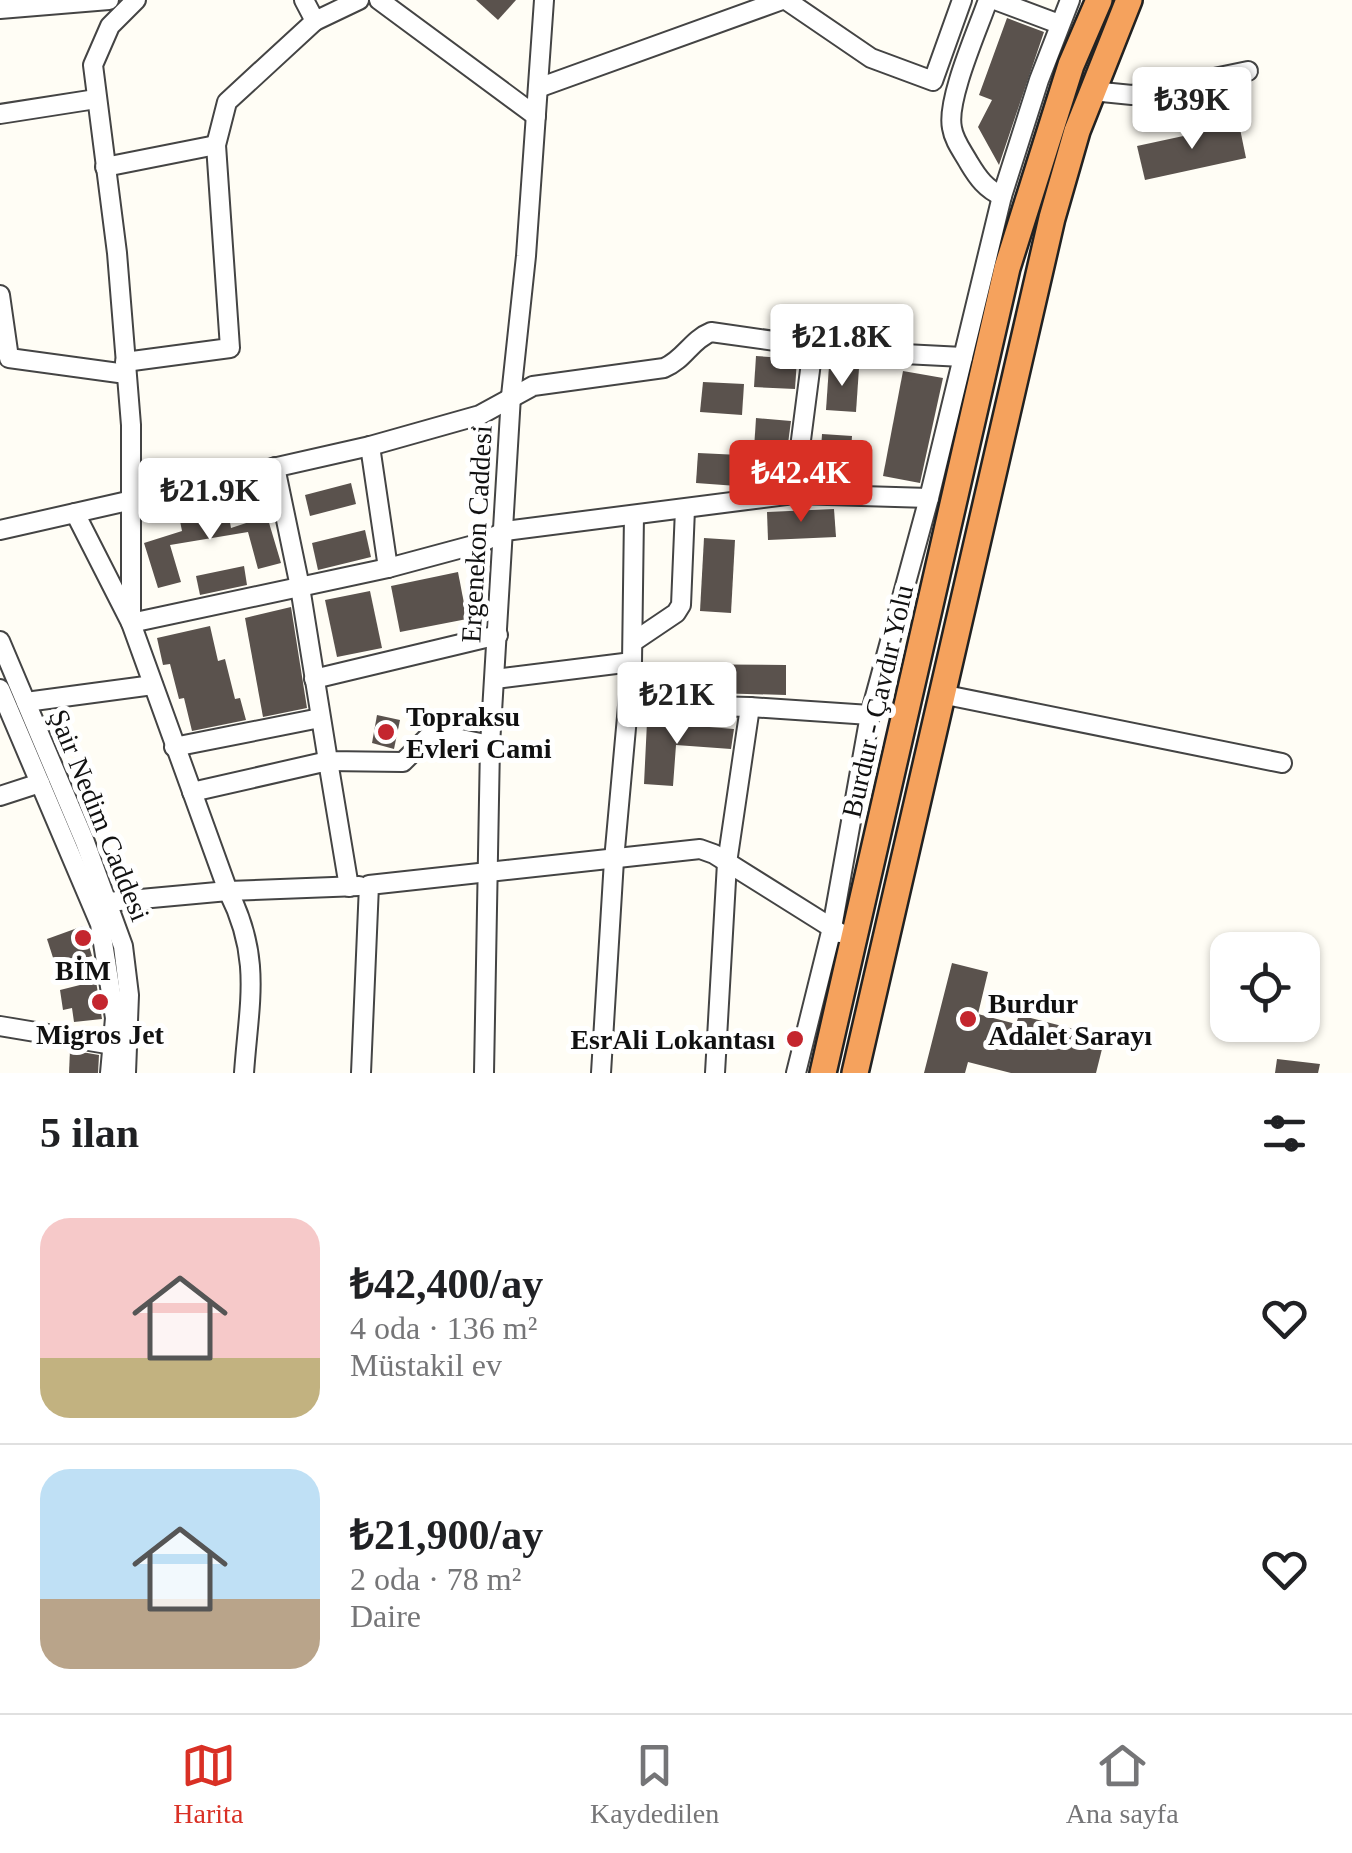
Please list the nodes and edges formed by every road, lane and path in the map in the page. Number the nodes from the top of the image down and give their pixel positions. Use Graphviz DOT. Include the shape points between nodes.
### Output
graph roads {
  1 [pos="109,0"];
  2 [pos="136,0"];
  3 [pos="304,0"];
  4 [pos="360,0"];
  5 [pos="380,0"];
  6 [pos="544,0"];
  7 [pos="784,0"];
  8 [pos="962,0"];
  9 [pos="992,0"];
  10 [pos="1070,0"];
  11 [pos="1098,0"];
  12 [pos="1129,0"];
  13 [pos="0,9"];
  14 [pos="315,21"];
  15 [pos="1059,24"];
  16 [pos="1248,71"];
  17 [pos="538,88"];
  18 [pos="1092,91"];
  19 [pos="96,99"];
  20 [pos="0,114"];
  21 [pos="536,116"];
  22 [pos="216,145"];
  23 [pos="104,167"];
  24 [pos="1002,196"];
  25 [pos="0,295"];
  26 [pos="813,347"];
  27 [pos="963,357"];
  28 [pos="4,359"];
  29 [pos="126,368"];
  30 [pos="511,396"];
  31 [pos="370,446"];
  32 [pos="275,467"];
  33 [pos="794,494"];
  34 [pos="928,498"];
  35 [pos="129,501"];
  36 [pos="685,509"];
  37 [pos="76,513"];
  38 [pos="634,515"];
  39 [pos="0,530"];
  40 [pos="505,531"];
  41 [pos="388,568"];
  42 [pos="300,587"];
  43 [pos="131,623"];
  44 [pos="498,635"];
  45 [pos="0,641"];
  46 [pos="632,642"];
  47 [pos="632,662"];
  48 [pos="314,679"];
  49 [pos="495,679"];
  50 [pos="152,685"];
  51 [pos="0,689"];
  52 [pos="941,694"];
  53 [pos="26,702"];
  54 [pos="630,704"];
  55 [pos="750,707"];
  56 [pos="870,715"];
  57 [pos="320,718"];
  58 [pos="7,724"];
  59 [pos="490,745"];
  60 [pos="174,748"];
  61 [pos="328,761"];
  62 [pos="1282,763"];
  63 [pos="40,783"];
  64 [pos="192,792"];
  65 [pos="0,796"];
  66 [pos="614,860"];
  67 [pos="726,863"];
  68 [pos="489,872"];
  69 [pos="348,886"];
  70 [pos="369,886"];
  71 [pos="228,891"];
  72 [pos="108,902"];
  73 [pos="842,934"];
  74 [pos="0,1026"];
  75 [pos="113,1046"];
  76 [pos="110,1073"];
  77 [pos="126,1073"];
  78 [pos="244,1073"];
  79 [pos="361,1073"];
  80 [pos="484,1073"];
  81 [pos="600,1073"];
  82 [pos="714,1073"];
  83 [pos="796,1073"];
  84 [pos="822,1073"];
  85 [pos="855,1073"];
  1 -- 13 [label="street"];
  2 -- 19 [label="street" via="110,26 93,66"];
  3 -- 14 [label="street"];
  4 -- 14 [label="street"];
  5 -- 21 [label="street"];
  6 -- 17 [label="street, Ergenekon Caddesi"];
  7 -- 8 [label="street" via="871,58 933,81"];
  7 -- 17 [label="street"];
  9 -- 15 [label="street"];
  9 -- 24 [label="street" via="951,122 976,175"];
  10 -- 15 [label="street"];
  11 -- 73 [label="highway, Burdur - Çavdır Yolu" via="1007,268"];
  12 -- 18 [label="highway"];
  14 -- 22 [label="street" via="227,102"];
  15 -- 24 [label="street"];
  16 -- 18 [label="street" via="1144,93"];
  17 -- 21 [label="street, Ergenekon Caddesi"];
  18 -- 52 [label="highway" via="1052,218"];
  19 -- 20 [label="street"];
  19 -- 23 [label="street"];
  21 -- 30 [label="street, Ergenekon Caddesi"];
  22 -- 23 [label="street"];
  22 -- 29 [label="street" via="230,348"];
  23 -- 29 [label="street"];
  24 -- 27 [label="street"];
  25 -- 28 [label="street"];
  26 -- 27 [label="street"];
  26 -- 30 [label="street" via="710,332 664,368 542,384"];
  26 -- 33 [label="street"];
  27 -- 34 [label="street"];
  28 -- 29 [label="street"];
  29 -- 35 [label="street"];
  30 -- 31 [label="street" via="480,415"];
  30 -- 40 [label="street, Ergenekon Caddesi"];
  31 -- 32 [label="street"];
  31 -- 41 [label="street"];
  32 -- 35 [label="street"];
  32 -- 42 [label="street"];
  33 -- 34 [label="street"];
  33 -- 36 [label="street"];
  34 -- 56 [label="street"];
  35 -- 37 [label="street"];
  35 -- 43 [label="street"];
  36 -- 38 [label="street"];
  36 -- 46 [label="street" via="681,605"];
  37 -- 39 [label="street"];
  37 -- 43 [label="street"];
  38 -- 40 [label="street"];
  38 -- 46 [label="street"];
  40 -- 41 [label="street"];
  40 -- 44 [label="street, Ergenekon Caddesi"];
  41 -- 42 [label="street"];
  42 -- 43 [label="street"];
  42 -- 48 [label="street"];
  43 -- 50 [label="street"];
  44 -- 48 [label="street"];
  44 -- 49 [label="street, Ergenekon Caddesi"];
  45 -- 53 [label="street, Şair Nedim Caddesi"];
  46 -- 47 [label="street"];
  47 -- 49 [label="street"];
  47 -- 54 [label="street"];
  48 -- 57 [label="street"];
  49 -- 59 [label="street, Ergenekon Caddesi"];
  50 -- 53 [label="street"];
  50 -- 60 [label="street"];
  51 -- 58 [label="street"];
  52 -- 62 [label="street"];
  52 -- 85 [label="highway"];
  53 -- 72 [label="street, Şair Nedim Caddesi"];
  54 -- 55 [label="street"];
  54 -- 66 [label="street"];
  55 -- 56 [label="street"];
  55 -- 67 [label="street"];
  56 -- 73 [label="street"];
  57 -- 60 [label="street"];
  57 -- 61 [label="street"];
  58 -- 63 [label="street"];
  59 -- 61 [label="street" via="432,733 403,762"];
  59 -- 68 [label="street, Ergenekon Caddesi"];
  60 -- 64 [label="street"];
  61 -- 64 [label="street"];
  61 -- 69 [label="street"];
  63 -- 65 [label="street"];
  63 -- 75 [label="street" via="100,924"];
  64 -- 71 [label="street"];
  66 -- 67 [label="street" via="694,848"];
  66 -- 68 [label="street"];
  66 -- 81 [label="street"];
  67 -- 73 [label="street"];
  67 -- 82 [label="street"];
  68 -- 70 [label="street"];
  68 -- 80 [label="street, Ergenekon Caddesi"];
  69 -- 70 [label="street"];
  69 -- 71 [label="street"];
  70 -- 79 [label="street"];
  71 -- 72 [label="street"];
  71 -- 78 [label="street" via="251,954"];
  72 -- 77 [label="street, Şair Nedim Caddesi" via="130,995"];
  73 -- 83 [label="street"];
  73 -- 84 [label="highway, Burdur - Çavdır Yolu"];
  74 -- 75 [label="street"];
  75 -- 76 [label="street"];
}
